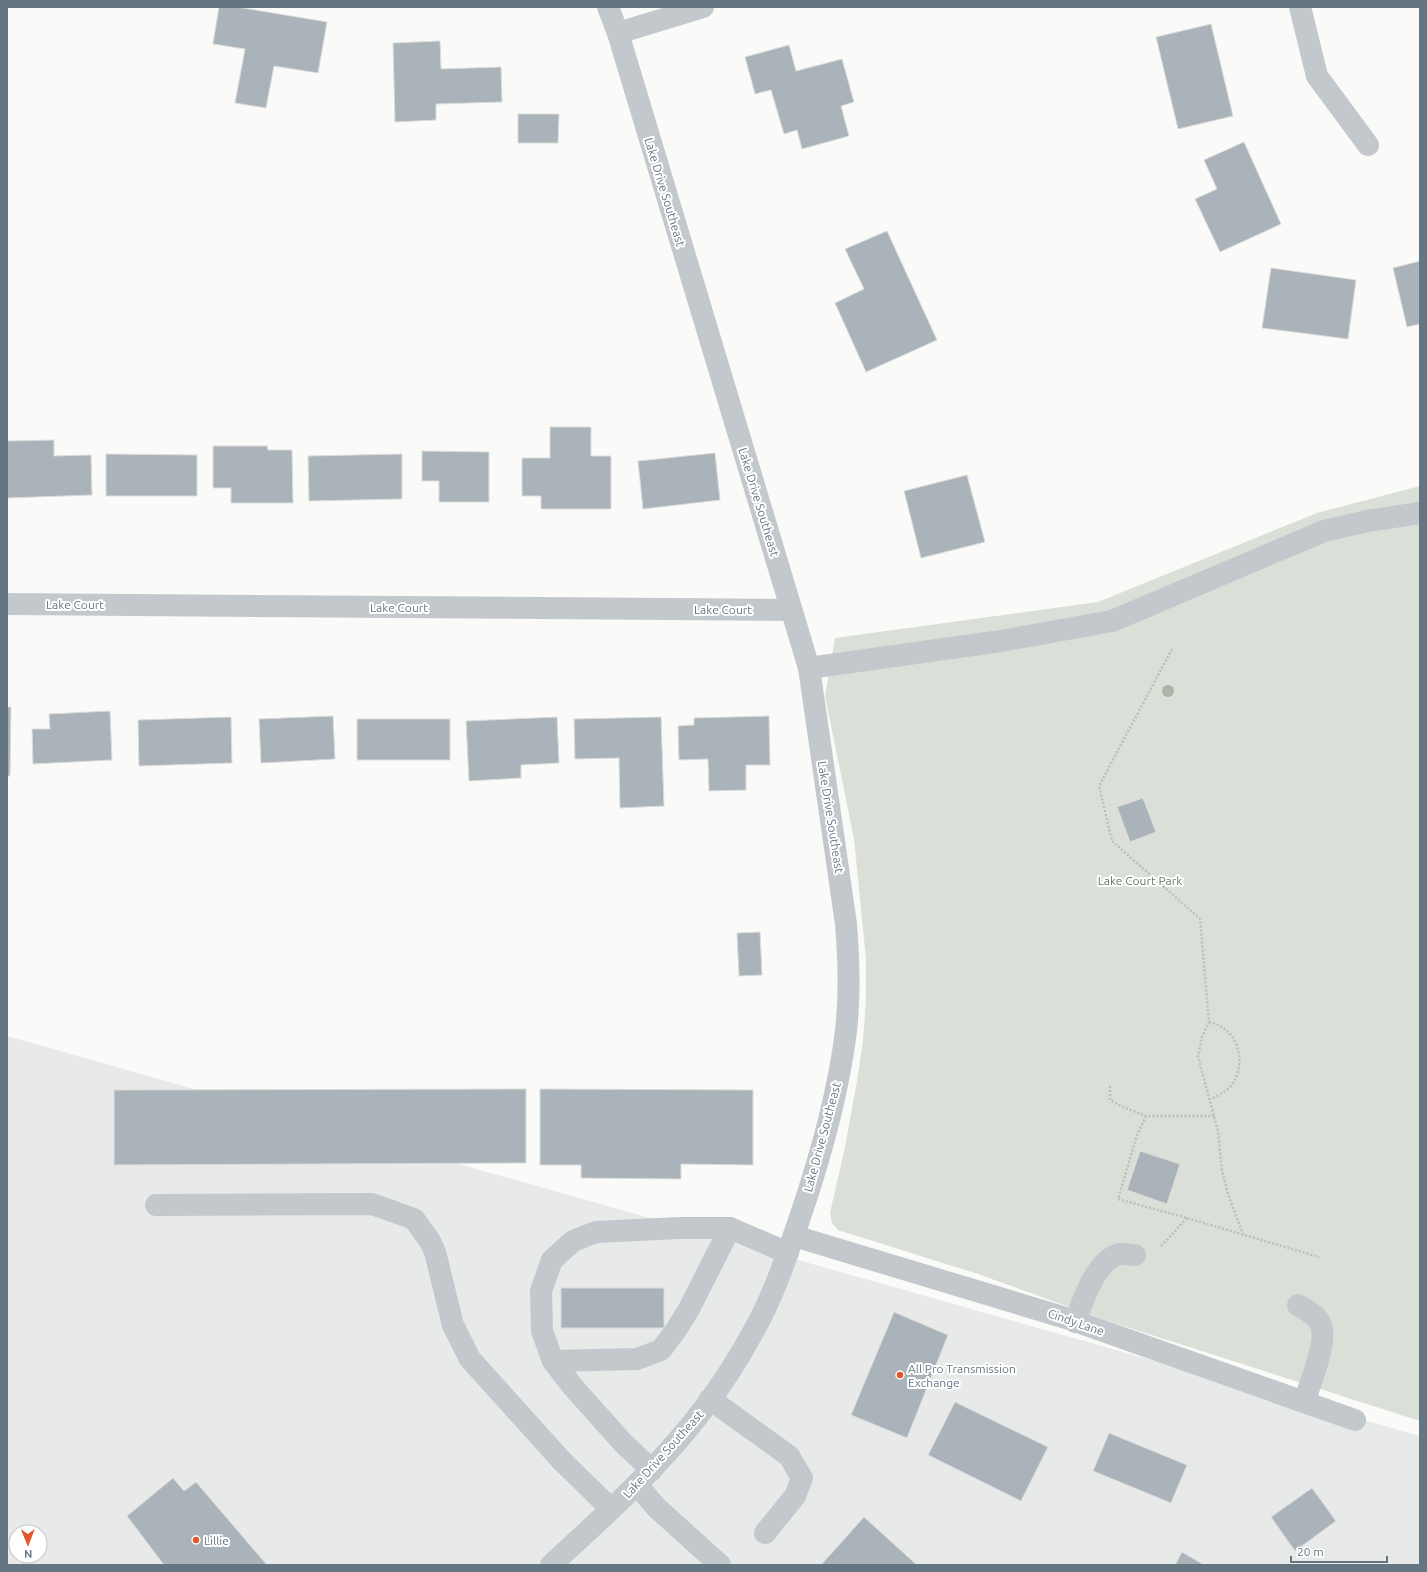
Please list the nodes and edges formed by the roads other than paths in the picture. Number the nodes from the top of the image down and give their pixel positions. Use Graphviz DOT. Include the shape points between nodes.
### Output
graph roads {
  1 [pos="608,7"];
  2 [pos="703,7"];
  3 [pos="1300,7"];
  4 [pos="618,33"];
  5 [pos="1368,145"];
  6 [pos="1420,513"];
  7 [pos="7,604"];
  8 [pos="791,610"];
  9 [pos="809,668"];
  10 [pos="156,1205"];
  11 [pos="730,1228"];
  12 [pos="791,1244"];
  13 [pos="1135,1255"];
  14 [pos="1298,1305"];
  15 [pos="1075,1322"];
  16 [pos="553,1360"];
  17 [pos="710,1399"];
  18 [pos="1304,1402"];
  19 [pos="1355,1420"];
  20 [pos="644,1478"];
  21 [pos="611,1509"];
  22 [pos="765,1532"];
  23 [pos="562,1561"];
  24 [pos="720,1565"];
  1 -- 4 [label="street, Lake Drive Southeast"];
  2 -- 4 [label="street"];
  3 -- 5 [label="street" via="1317,76"];
  4 -- 8 [label="street, Lake Drive Southeast"];
  6 -- 9 [label="street" via="1324,531 1112,621 1000,641"];
  7 -- 8 [label="street, Lake Court"];
  8 -- 9 [label="street, Lake Drive Southeast"];
  9 -- 12 [label="street, Lake Drive Southeast" via="846,924 849,996 841,1064 827,1126"];
  10 -- 21 [label="street" via="372,1204 414,1219 435,1252 453,1325 470,1359 561,1460"];
  11 -- 12 [label="street, Cindy Lane"];
  11 -- 16 [label="street" via="689,1309 660,1350 637,1358"];
  11 -- 16 [label="street" via="596,1232 573,1241 552,1260 541,1291 542,1331"];
  12 -- 15 [label="street, Cindy Lane"];
  12 -- 17 [label="street, Lake Drive Southeast" via="754,1332"];
  13 -- 15 [label="street" via="1120,1254 1108,1260 1090,1283"];
  14 -- 18 [label="street" via="1312,1313 1321,1323 1323,1340"];
  15 -- 18 [label="street, Cindy Lane"];
  16 -- 20 [label="street" via="572,1387 619,1438"];
  17 -- 20 [label="street, Lake Drive Southeast" via="676,1443"];
  17 -- 22 [label="street" via="789,1456 802,1478 794,1496"];
  18 -- 19 [label="street, Cindy Lane"];
  20 -- 21 [label="street, Lake Drive Southeast"];
  20 -- 24 [label="street" via="657,1508"];
  21 -- 23 [label="street, Lake Drive Southeast"];
}
